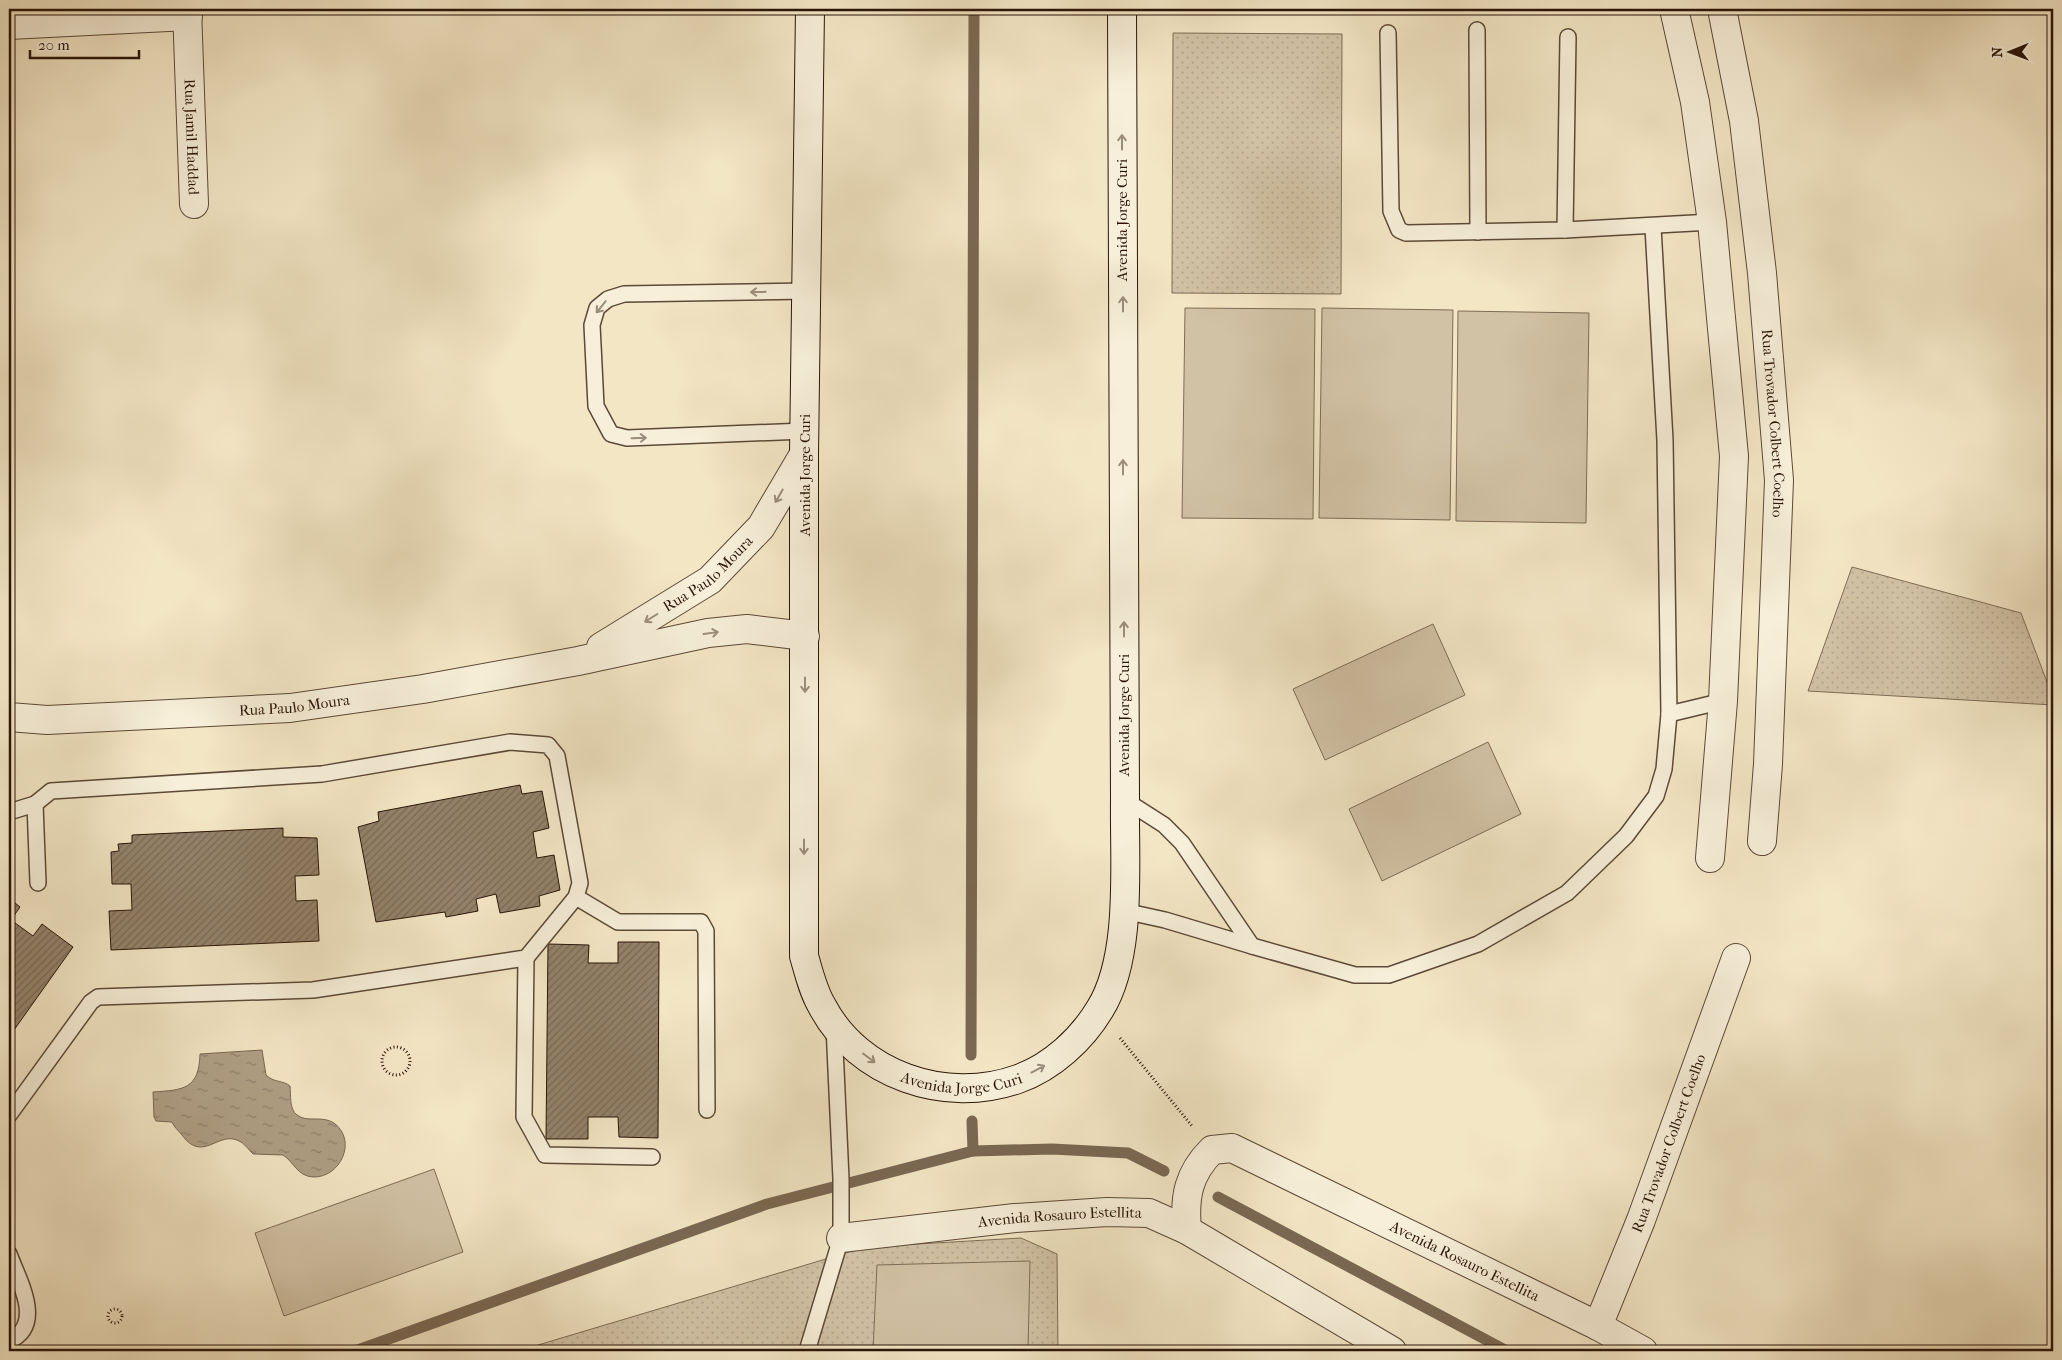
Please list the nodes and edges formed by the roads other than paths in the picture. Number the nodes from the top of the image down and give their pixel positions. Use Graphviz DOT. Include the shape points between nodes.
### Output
graph roads {
  1 [pos="810,9"];
  2 [pos="1122,9"];
  3 [pos="1674,9"];
  4 [pos="1722,9"];
  5 [pos="188,12"];
  6 [pos="9,25"];
  7 [pos="1477,30"];
  8 [pos="1388,33"];
  9 [pos="1568,37"];
  10 [pos="194,204"];
  11 [pos="1712,222"];
  12 [pos="1653,226"];
  13 [pos="1565,230"];
  14 [pos="1478,232"];
  15 [pos="807,291"];
  16 [pos="804,442"];
  17 [pos="805,636"];
  18 [pos="578,661"];
  19 [pos="1723,702"];
  20 [pos="1669,714"];
  21 [pos="9,716"];
  22 [pos="1125,800"];
  23 [pos="35,804"];
  24 [pos="9,812"];
  25 [pos="1762,841"];
  26 [pos="1710,858"];
  27 [pos="38,884"];
  28 [pos="576,898"];
  29 [pos="1124,911"];
  30 [pos="1252,946"];
  31 [pos="526,958"];
  32 [pos="1736,958"];
  33 [pos="834,1024"];
  34 [pos="707,1110"];
  35 [pos="9,1114"];
  36 [pos="652,1157"];
  37 [pos="1187,1230"];
  38 [pos="840,1238"];
  39 [pos="9,1254"];
  40 [pos="1598,1326"];
  41 [pos="9,1342"];
  42 [pos="808,1351"];
  43 [pos="1392,1351"];
  44 [pos="1643,1351"];
  1 -- 15 [label="street, Avenida Jorge Curi"];
  22 -- 2 [label="street, Avenida Jorge Curi, one-way"];
  3 -- 11 [label="street" via="1695,102"];
  4 -- 25 [label="street, Rua Trovador Colbert Coelho" via="1744,121 1762,272 1779,480"];
  5 -- 6 [label="street"];
  5 -- 10 [label="street, Rua Jamil Haddad"];
  7 -- 14 [label="lane"];
  8 -- 14 [label="lane" via="1391,211 1396,225 1406,233"];
  9 -- 13 [label="lane"];
  11 -- 12 [label="lane"];
  11 -- 19 [label="street" via="1734,456"];
  12 -- 13 [label="lane"];
  12 -- 20 [label="lane" via="1664,440"];
  13 -- 14 [label="lane"];
  15 -- 16 [label="street, Avenida Jorge Curi"];
  15 -- 16 [label="lane, one-way" via="624,294 608,299 597,308 592,325 596,406 611,434 627,438"];
  16 -- 17 [label="street, Avenida Jorge Curi"];
  16 -- 18 [label="street, Rua Paulo Moura, one-way" via="761,527 710,580"];
  18 -- 17 [label="street, Rua Paulo Moura, one-way" via="708,633 748,629"];
  17 -- 33 [label="street, Avenida Jorge Curi, one-way" via="804,956 822,1007"];
  18 -- 21 [label="street, Rua Paulo Moura" via="422,689 290,708 47,720"];
  19 -- 20 [label="lane"];
  19 -- 26 [label="street"];
  20 -- 30 [label="lane" via="1664,769 1656,796 1626,836 1567,893 1478,944 1389,975 1355,975"];
  22 -- 29 [label="street, Avenida Jorge Curi"];
  22 -- 30 [label="lane" via="1164,825 1182,843"];
  23 -- 24 [label="lane"];
  23 -- 27 [label="lane"];
  23 -- 28 [label="lane" via="51,791 322,774 510,742 548,745 557,756 580,884"];
  28 -- 31 [label="lane"];
  28 -- 34 [label="lane" via="618,922 701,922 706,931"];
  29 -- 30 [label="lane"];
  33 -- 29 [label="street, Avenida Jorge Curi, one-way" via="869,1059 924,1085 959,1089 990,1087 1019,1079 1050,1062 1078,1039 1101,1009 1120,956"];
  31 -- 35 [label="lane" via="313,990 98,997 91,1002"];
  31 -- 36 [label="lane" via="524,1117 545,1155"];
  32 -- 40 [label="street, Rua Trovador Colbert Coelho" via="1642,1220"];
  33 -- 38 [label="lane" via="841,1178"];
  37 -- 38 [label="street, Avenida Rosauro Estellita" via="1149,1213 1107,1212 1015,1218"];
  37 -- 40 [label="street, Avenida Rosauro Estellita" via="1185,1210 1198,1164 1222,1149"];
  37 -- 43 [label="street, Avenida Rosauro Estellita"];
  38 -- 42 [label="lane"];
  39 -- 41 [label="lane" via="26,1298 28,1321 19,1336"];
  40 -- 44 [label="street, Avenida Rosauro Estellita"];
}
